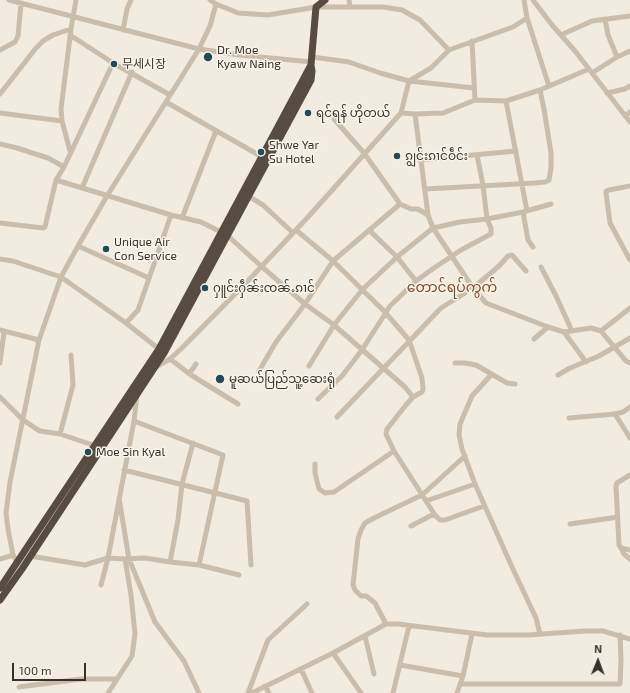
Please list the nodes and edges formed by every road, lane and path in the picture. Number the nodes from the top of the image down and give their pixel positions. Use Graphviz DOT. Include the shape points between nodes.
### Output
graph roads {
  1 [pos="9,0"];
  2 [pos="76,0"];
  3 [pos="131,0"];
  4 [pos="210,0"];
  5 [pos="325,0"];
  6 [pos="349,0"];
  7 [pos="524,0"];
  8 [pos="533,0"];
  9 [pos="21,3"];
  10 [pos="216,4"];
  11 [pos="316,7"];
  12 [pos="350,7"];
  13 [pos="630,16"];
  14 [pos="73,17"];
  15 [pos="527,18"];
  16 [pos="605,19"];
  17 [pos="71,29"];
  18 [pos="123,30"];
  19 [pos="70,35"];
  20 [pos="561,35"];
  21 [pos="472,41"];
  22 [pos="199,48"];
  23 [pos="0,50"];
  24 [pos="449,50"];
  25 [pos="630,51"];
  26 [pos="617,57"];
  27 [pos="312,61"];
  28 [pos="113,63"];
  29 [pos="590,71"];
  30 [pos="132,72"];
  31 [pos="409,81"];
  32 [pos="549,86"];
  33 [pos="630,86"];
  34 [pos="474,88"];
  35 [pos="540,90"];
  36 [pos="607,93"];
  37 [pos="0,94"];
  38 [pos="170,95"];
  39 [pos="475,100"];
  40 [pos="506,101"];
  41 [pos="166,102"];
  42 [pos="630,112"];
  43 [pos="401,113"];
  44 [pos="0,114"];
  45 [pos="415,114"];
  46 [pos="625,116"];
  47 [pos="334,119"];
  48 [pos="62,121"];
  49 [pos="630,122"];
  50 [pos="216,130"];
  51 [pos="0,144"];
  52 [pos="70,151"];
  53 [pos="516,151"];
  54 [pos="364,153"];
  55 [pos="477,155"];
  56 [pos="264,158"];
  57 [pos="420,160"];
  58 [pos="64,167"];
  59 [pos="56,180"];
  60 [pos="522,184"];
  61 [pos="483,185"];
  62 [pos="630,186"];
  63 [pos="82,188"];
  64 [pos="425,189"];
  65 [pos="107,196"];
  66 [pos="248,196"];
  67 [pos="400,204"];
  68 [pos="551,204"];
  69 [pos="525,212"];
  70 [pos="171,215"];
  71 [pos="428,216"];
  72 [pos="182,218"];
  73 [pos="487,219"];
  74 [pos="0,223"];
  75 [pos="433,228"];
  76 [pos="369,230"];
  77 [pos="295,231"];
  78 [pos="224,233"];
  79 [pos="78,246"];
  80 [pos="533,248"];
  81 [pos="397,257"];
  82 [pos="452,257"];
  83 [pos="0,259"];
  84 [pos="630,260"];
  85 [pos="334,261"];
  86 [pos="261,266"];
  87 [pos="541,267"];
  88 [pos="526,271"];
  89 [pos="61,277"];
  90 [pos="149,278"];
  91 [pos="416,281"];
  92 [pos="473,288"];
  93 [pos="362,290"];
  94 [pos="305,304"];
  95 [pos="630,308"];
  96 [pos="386,312"];
  97 [pos="126,323"];
  98 [pos="334,325"];
  99 [pos="548,327"];
  100 [pos="601,330"];
  101 [pos="2,331"];
  102 [pos="572,331"];
  103 [pos="564,332"];
  104 [pos="630,338"];
  105 [pos="534,339"];
  106 [pos="39,340"];
  107 [pos="409,340"];
  108 [pos="614,347"];
  109 [pos="159,349"];
  110 [pos="362,350"];
  111 [pos="71,355"];
  112 [pos="170,359"];
  113 [pos="586,362"];
  114 [pos="0,363"];
  115 [pos="455,363"];
  116 [pos="630,363"];
  117 [pos="196,364"];
  118 [pos="309,366"];
  119 [pos="149,369"];
  120 [pos="384,369"];
  121 [pos="259,371"];
  122 [pos="188,373"];
  123 [pos="491,375"];
  124 [pos="558,375"];
  125 [pos="137,383"];
  126 [pos="516,384"];
  127 [pos="137,394"];
  128 [pos="0,397"];
  129 [pos="413,397"];
  130 [pos="318,399"];
  131 [pos="238,404"];
  132 [pos="630,407"];
  133 [pos="615,414"];
  134 [pos="337,417"];
  135 [pos="568,418"];
  136 [pos="22,419"];
  137 [pos="134,421"];
  138 [pos="60,434"];
  139 [pos="630,438"];
  140 [pos="193,444"];
  141 [pos="94,445"];
  142 [pos="101,449"];
  143 [pos="394,451"];
  144 [pos="465,456"];
  145 [pos="315,464"];
  146 [pos="124,470"];
  147 [pos="630,475"];
  148 [pos="182,484"];
  149 [pos="474,484"];
  150 [pos="215,493"];
  151 [pos="422,495"];
  152 [pos="119,498"];
  153 [pos="426,501"];
  154 [pos="484,506"];
  155 [pos="0,513"];
  156 [pos="6,513"];
  157 [pos="435,515"];
  158 [pos="618,517"];
  159 [pos="570,524"];
  160 [pos="411,526"];
  161 [pos="621,548"];
  162 [pos="630,550"];
  163 [pos="14,555"];
  164 [pos="30,556"];
  165 [pos="108,558"];
  166 [pos="0,559"];
  167 [pos="127,559"];
  168 [pos="630,559"];
  169 [pos="17,562"];
  170 [pos="170,562"];
  171 [pos="199,565"];
  172 [pos="251,566"];
  173 [pos="239,575"];
  174 [pos="101,585"];
  175 [pos="0,588"];
  176 [pos="0,600"];
  177 [pos="307,604"];
  178 [pos="386,624"];
  179 [pos="410,626"];
  180 [pos="472,634"];
  181 [pos="540,634"];
  182 [pos="620,635"];
  183 [pos="365,636"];
  184 [pos="630,639"];
  185 [pos="332,653"];
  186 [pos="400,665"];
  187 [pos="301,669"];
  188 [pos="374,674"];
  189 [pos="463,676"];
  190 [pos="116,679"];
  191 [pos="460,684"];
  192 [pos="265,686"];
  193 [pos="19,687"];
  194 [pos="108,693"];
  195 [pos="199,693"];
  196 [pos="248,693"];
  197 [pos="252,693"];
  198 [pos="269,693"];
  199 [pos="312,693"];
  200 [pos="361,693"];
  201 [pos="393,693"];
  202 [pos="457,693"];
  1 -- 9 [label="street"];
  2 -- 14 [label="street"];
  3 -- 18 [label="street"];
  4 -- 10 [label="street"];
  5 -- 11 [label="highway"];
  6 -- 12 [label="street"];
  7 -- 15 [label="street"];
  8 -- 20 [label="street"];
  9 -- 14 [label="street"];
  9 -- 23 [label="street" via="18,36 15,42"];
  10 -- 11 [label="street" via="238,12 268,15"];
  10 -- 22 [label="street" via="210,26"];
  11 -- 12 [label="street"];
  11 -- 27 [label="highway"];
  12 -- 24 [label="street" via="402,10 420,20"];
  13 -- 16 [label="street"];
  14 -- 17 [label="street"];
  14 -- 18 [label="street"];
  15 -- 21 [label="street" via="513,27"];
  15 -- 32 [label="street"];
  16 -- 20 [label="street" via="592,21"];
  16 -- 26 [label="street"];
  17 -- 19 [label="street"];
  17 -- 37 [label="street" via="43,41"];
  18 -- 22 [label="street"];
  19 -- 28 [label="street"];
  19 -- 48 [label="street" via="61,109"];
  20 -- 29 [label="street"];
  21 -- 24 [label="street"];
  21 -- 34 [label="street"];
  22 -- 27 [label="street" via="239,56"];
  22 -- 38 [label="street"];
  24 -- 31 [label="street" via="431,68"];
  25 -- 26 [label="street"];
  26 -- 29 [label="street"];
  27 -- 31 [label="street" via="349,62"];
  27 -- 56 [label="highway"];
  28 -- 30 [label="street"];
  28 -- 52 [label="street"];
  29 -- 32 [label="street"];
  29 -- 36 [label="street"];
  30 -- 38 [label="street"];
  30 -- 63 [label="street"];
  31 -- 34 [label="street"];
  31 -- 43 [label="street"];
  32 -- 35 [label="street"];
  33 -- 36 [label="street"];
  34 -- 39 [label="street"];
  35 -- 40 [label="street"];
  35 -- 60 [label="street" via="551,153 550,176 545,182"];
  36 -- 46 [label="street"];
  38 -- 41 [label="street"];
  39 -- 40 [label="street"];
  39 -- 45 [label="street" via="443,113"];
  40 -- 53 [label="street"];
  41 -- 50 [label="street"];
  41 -- 65 [label="street"];
  42 -- 46 [label="street"];
  43 -- 45 [label="street"];
  43 -- 54 [label="street"];
  44 -- 48 [label="street"];
  45 -- 57 [label="street"];
  46 -- 49 [label="street"];
  47 -- 54 [label="street"];
  48 -- 52 [label="street"];
  50 -- 56 [label="street"];
  50 -- 72 [label="street"];
  51 -- 58 [label="street" via="48,158"];
  52 -- 58 [label="street"];
  53 -- 55 [label="street"];
  53 -- 60 [label="street"];
  54 -- 67 [label="street"];
  54 -- 77 [label="street"];
  55 -- 57 [label="street"];
  55 -- 61 [label="street"];
  56 -- 66 [label="highway"];
  56 -- 78 [label="highway"];
  57 -- 64 [label="street"];
  58 -- 59 [label="street"];
  59 -- 63 [label="street"];
  59 -- 74 [label="street" via="44,227"];
  60 -- 61 [label="street"];
  60 -- 69 [label="street"];
  61 -- 64 [label="street"];
  61 -- 73 [label="street"];
  62 -- 84 [label="street" via="606,191 610,222"];
  63 -- 65 [label="street"];
  64 -- 71 [label="street"];
  65 -- 70 [label="street"];
  65 -- 79 [label="street"];
  66 -- 77 [label="street" via="263,204"];
  66 -- 78 [label="highway"];
  67 -- 71 [label="street" via="418,209"];
  67 -- 76 [label="street"];
  68 -- 69 [label="street"];
  69 -- 73 [label="street"];
  69 -- 80 [label="street" via="528,240"];
  70 -- 72 [label="street"];
  70 -- 90 [label="street"];
  71 -- 75 [label="street"];
  72 -- 78 [label="street" via="201,222"];
  73 -- 75 [label="street"];
  73 -- 82 [label="street" via="491,234"];
  75 -- 81 [label="street"];
  75 -- 82 [label="street"];
  76 -- 81 [label="street"];
  76 -- 85 [label="street"];
  77 -- 85 [label="street"];
  77 -- 86 [label="street"];
  78 -- 86 [label="street"];
  78 -- 109 [label="highway"];
  78 -- 119 [label="highway" via="164,353"];
  79 -- 89 [label="street"];
  79 -- 90 [label="street"];
  81 -- 91 [label="street"];
  81 -- 93 [label="street"];
  82 -- 91 [label="street"];
  82 -- 92 [label="street"];
  83 -- 89 [label="street"];
  85 -- 93 [label="street"];
  85 -- 94 [label="street"];
  86 -- 94 [label="street"];
  86 -- 112 [label="street"];
  87 -- 102 [label="street"];
  88 -- 92 [label="street" via="510,255"];
  89 -- 97 [label="street"];
  89 -- 106 [label="street"];
  90 -- 97 [label="street" via="138,310"];
  91 -- 96 [label="street"];
  92 -- 99 [label="street" via="486,303"];
  92 -- 107 [label="street" via="441,308"];
  93 -- 96 [label="street"];
  93 -- 98 [label="street"];
  94 -- 98 [label="street"];
  94 -- 121 [label="street" via="276,342"];
  95 -- 100 [label="street"];
  96 -- 107 [label="street"];
  96 -- 110 [label="street"];
  97 -- 109 [label="street"];
  98 -- 110 [label="street"];
  98 -- 118 [label="street"];
  99 -- 103 [label="street"];
  99 -- 105 [label="street"];
  100 -- 102 [label="street" via="591,328"];
  100 -- 108 [label="street"];
  101 -- 106 [label="street"];
  101 -- 114 [label="street"];
  102 -- 103 [label="street"];
  103 -- 113 [label="street"];
  104 -- 108 [label="street"];
  106 -- 136 [label="street"];
  107 -- 120 [label="street"];
  107 -- 129 [label="street" via="423,386 422,392"];
  108 -- 113 [label="street"];
  108 -- 116 [label="street"];
  109 -- 119 [label="highway"];
  110 -- 120 [label="street"];
  110 -- 130 [label="street" via="342,376"];
  111 -- 138 [label="street" via="73,385"];
  112 -- 119 [label="street"];
  112 -- 122 [label="street"];
  113 -- 124 [label="street"];
  115 -- 123 [label="street" via="476,365"];
  117 -- 122 [label="street"];
  119 -- 125 [label="highway"];
  119 -- 127 [label="highway"];
  120 -- 129 [label="street"];
  120 -- 134 [label="street"];
  122 -- 131 [label="street"];
  123 -- 126 [label="street" via="507,383"];
  123 -- 144 [label="street" via="472,396 460,424 459,435"];
  125 -- 127 [label="street"];
  125 -- 141 [label="highway"];
  127 -- 137 [label="street"];
  127 -- 142 [label="highway"];
  128 -- 136 [label="street"];
  129 -- 143 [label="street" via="387,429 386,434"];
  132 -- 133 [label="street"];
  133 -- 135 [label="street"];
  133 -- 139 [label="street"];
  136 -- 138 [label="street" via="40,430"];
  136 -- 156 [label="street"];
  137 -- 140 [label="street"];
  137 -- 146 [label="street"];
  138 -- 141 [label="street"];
  140 -- 148 [label="street"];
  140 -- 150 [label="street" via="223,455"];
  141 -- 142 [label="street"];
  141 -- 169 [label="highway"];
  142 -- 164 [label="highway"];
  143 -- 145 [label="street" via="334,492 325,493 319,488"];
  143 -- 151 [label="street"];
  144 -- 149 [label="street"];
  144 -- 151 [label="street"];
  146 -- 148 [label="street"];
  146 -- 152 [label="street"];
  147 -- 158 [label="street" via="616,486"];
  148 -- 150 [label="street"];
  148 -- 170 [label="street"];
  149 -- 153 [label="street"];
  149 -- 154 [label="street"];
  150 -- 171 [label="street"];
  150 -- 172 [label="street" via="247,501"];
  151 -- 153 [label="street"];
  151 -- 178 [label="street" via="365,523 360,530 354,590 375,603"];
  152 -- 165 [label="street"];
  152 -- 167 [label="street"];
  153 -- 157 [label="street"];
  154 -- 157 [label="street" via="445,520 440,520"];
  154 -- 181 [label="street" via="536,618"];
  155 -- 156 [label="street"];
  156 -- 163 [label="street"];
  157 -- 160 [label="street"];
  158 -- 159 [label="street"];
  158 -- 161 [label="street"];
  161 -- 162 [label="street"];
  161 -- 168 [label="street"];
  163 -- 166 [label="street"];
  163 -- 169 [label="street"];
  164 -- 165 [label="street" via="85,565"];
  164 -- 176 [label="highway"];
  165 -- 167 [label="street"];
  165 -- 174 [label="street"];
  167 -- 170 [label="street" via="145,558"];
  167 -- 190 [label="street" via="135,634 132,656"];
  167 -- 195 [label="street" via="154,622 184,661"];
  169 -- 175 [label="highway"];
  170 -- 171 [label="street"];
  171 -- 173 [label="street"];
  177 -- 196 [label="street" via="268,640"];
  178 -- 179 [label="street"];
  178 -- 183 [label="street"];
  179 -- 180 [label="street"];
  179 -- 186 [label="street"];
  180 -- 181 [label="street"];
  180 -- 189 [label="street"];
  181 -- 182 [label="street" via="603,631"];
  182 -- 184 [label="street"];
  182 -- 191 [label="street" via="620,684"];
  183 -- 185 [label="street"];
  183 -- 188 [label="street"];
  185 -- 187 [label="street"];
  185 -- 200 [label="street"];
  186 -- 189 [label="street"];
  186 -- 201 [label="street"];
  187 -- 192 [label="street"];
  187 -- 199 [label="street"];
  189 -- 191 [label="street"];
  190 -- 193 [label="street" via="81,679"];
  190 -- 194 [label="street"];
  191 -- 202 [label="street"];
  192 -- 197 [label="street"];
  192 -- 198 [label="street"];
}
